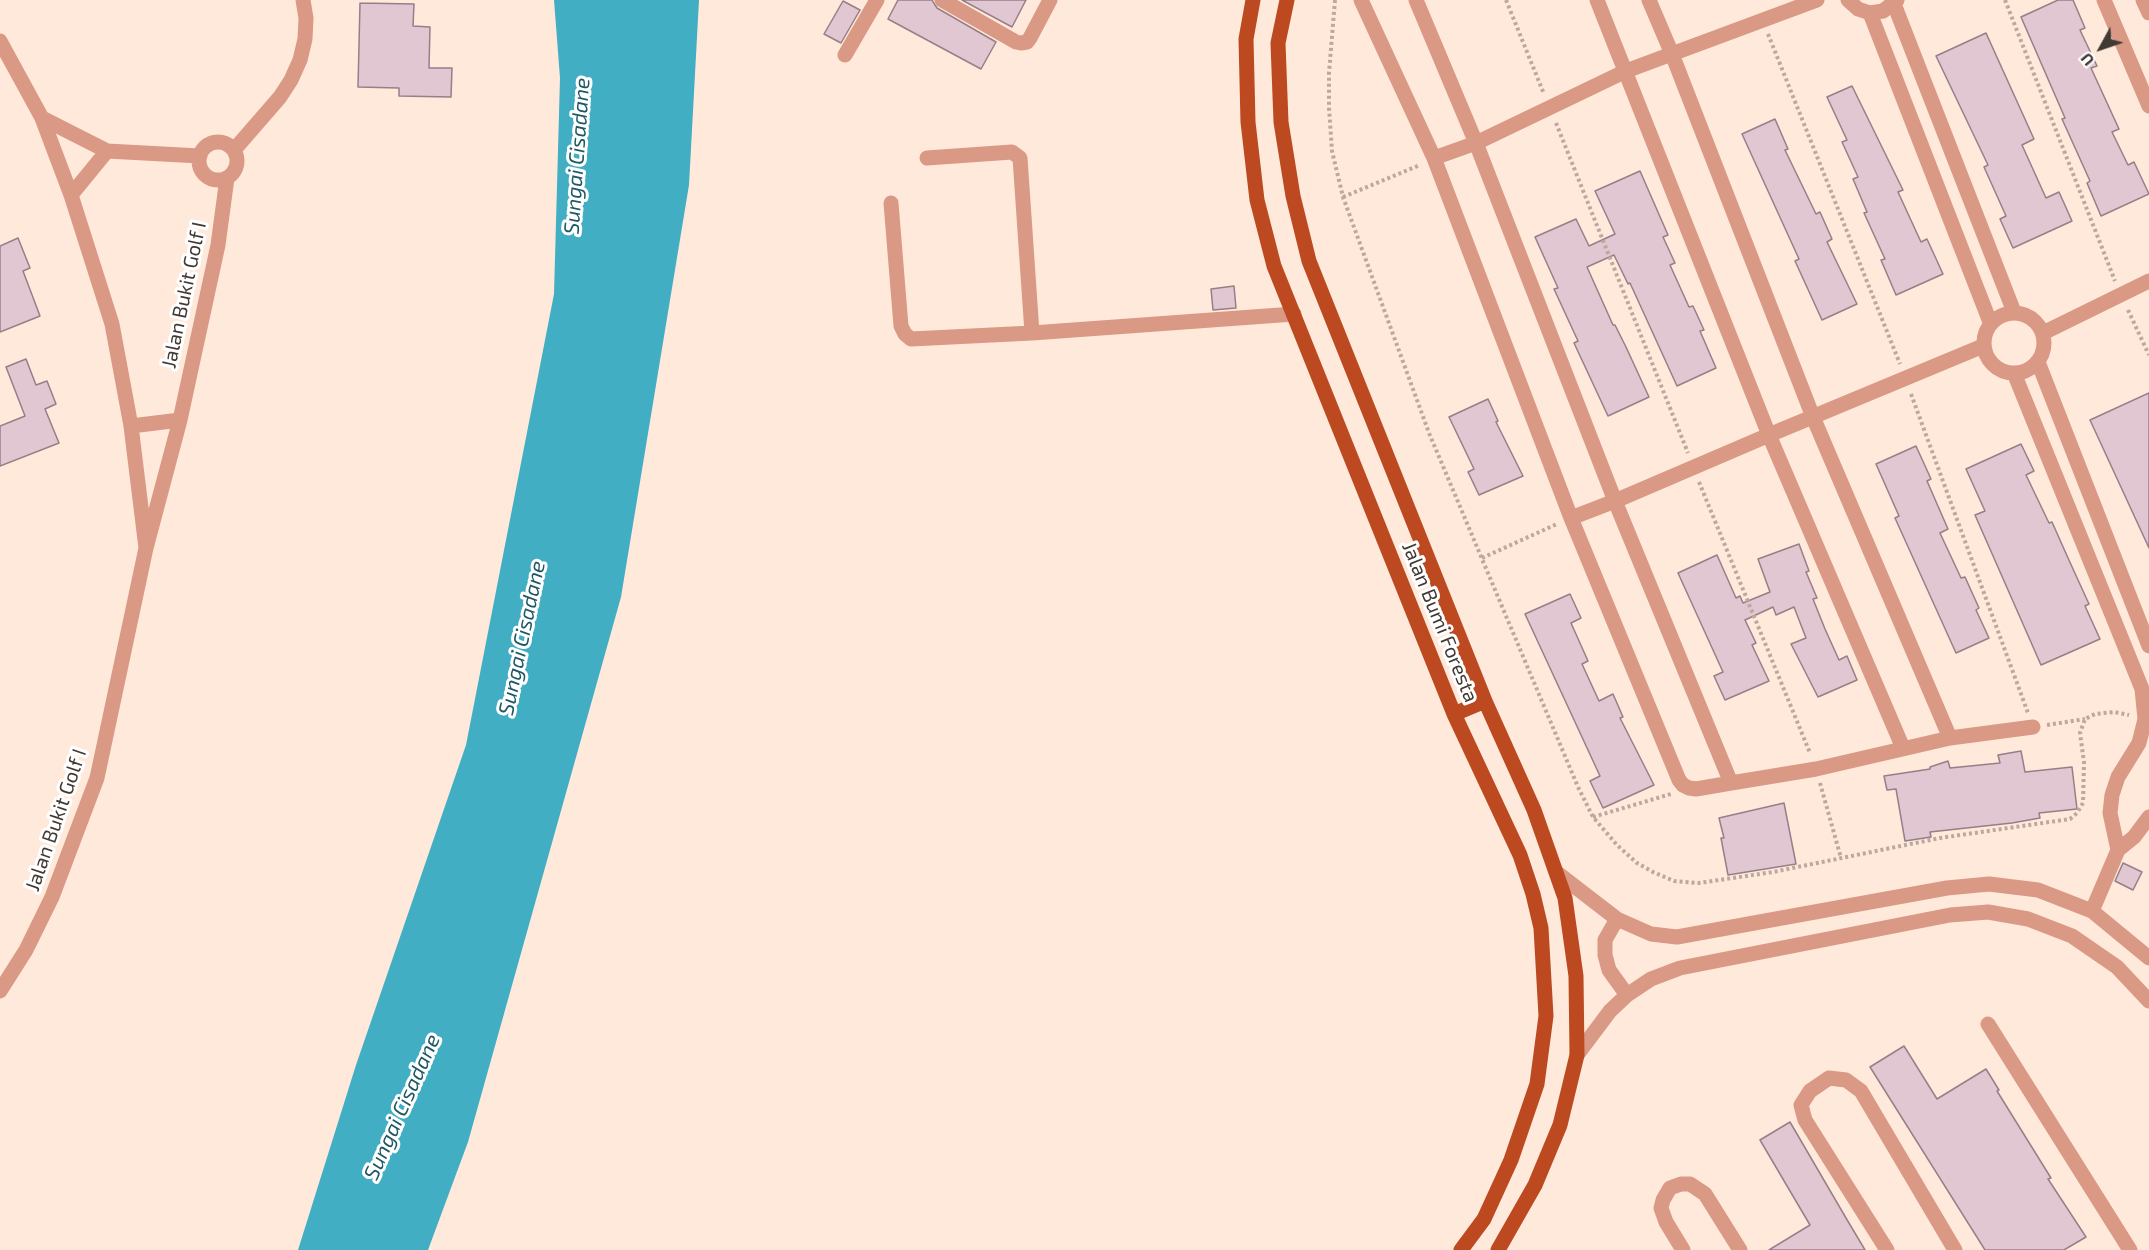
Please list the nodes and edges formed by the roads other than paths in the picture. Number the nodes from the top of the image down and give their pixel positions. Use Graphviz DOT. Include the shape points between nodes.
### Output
graph roads {
  1 [pos="303,0"];
  2 [pos="878,0"];
  3 [pos="942,0"];
  4 [pos="1050,0"];
  5 [pos="1253,0"];
  6 [pos="1287,0"];
  7 [pos="1361,0"];
  8 [pos="1416,0"];
  9 [pos="1597,0"];
  10 [pos="1649,0"];
  11 [pos="1817,0"];
  12 [pos="1848,0"];
  13 [pos="2104,0"];
  14 [pos="2143,0"];
  15 [pos="1895,2"];
  16 [pos="1870,13"];
  17 [pos="2149,13"];
  18 [pos="0,41"];
  19 [pos="1672,54"];
  20 [pos="845,55"];
  21 [pos="1626,71"];
  22 [pos="2149,106"];
  23 [pos="42,118"];
  24 [pos="1476,143"];
  25 [pos="234,150"];
  26 [pos="107,151"];
  27 [pos="200,156"];
  28 [pos="927,158"];
  29 [pos="1434,159"];
  30 [pos="227,178"];
  31 [pos="71,195"];
  32 [pos="891,202"];
  33 [pos="2149,281"];
  34 [pos="2014,312"];
  35 [pos="1294,314"];
  36 [pos="1990,322"];
  37 [pos="1032,333"];
  38 [pos="2043,333"];
  39 [pos="1983,346"];
  40 [pos="2038,362"];
  41 [pos="2014,373"];
  42 [pos="1814,417"];
  43 [pos="180,420"];
  44 [pos="131,426"];
  45 [pos="1769,435"];
  46 [pos="1615,501"];
  47 [pos="1571,518"];
  48 [pos="146,548"];
  49 [pos="2149,646"];
  50 [pos="1485,701"];
  51 [pos="1454,714"];
  52 [pos="2033,727"];
  53 [pos="1950,738"];
  54 [pos="2144,745"];
  55 [pos="1903,748"];
  56 [pos="1731,783"];
  57 [pos="2149,817"];
  58 [pos="2118,849"];
  59 [pos="1556,872"];
  60 [pos="2092,911"];
  61 [pos="1784,918"];
  62 [pos="1617,919"];
  63 [pos="1789,946"];
  64 [pos="2149,958"];
  65 [pos="0,991"];
  66 [pos="1627,994"];
  67 [pos="2149,1001"];
  68 [pos="1988,1024"];
  69 [pos="1577,1055"];
  70 [pos="1461,1250"];
  71 [pos="1498,1250"];
  72 [pos="1683,1250"];
  73 [pos="1740,1250"];
  74 [pos="1887,1250"];
  75 [pos="1955,1250"];
  76 [pos="2130,1250"];
  1 -- 25 [label="street" via="305,28 300,60 280,97"];
  2 -- 20 [label="street"];
  3 -- 4 [label="street" via="1016,42 1027,42"];
  5 -- 35 [label="main road, Jalan Bumi Foresta" via="1246,39 1248,122 1257,200 1274,266"];
  6 -- 50 [label="main road, Jalan Bumi Foresta" via="1278,44 1281,122 1309,261"];
  7 -- 29 [label="street"];
  8 -- 24 [label="street"];
  9 -- 21 [label="street"];
  10 -- 19 [label="street"];
  11 -- 19 [label="street"];
  12 -- 16 [label="street"];
  13 -- 22 [label="street"];
  14 -- 17 [label="street"];
  15 -- 16 [label="street" via="1883,11"];
  15 -- 34 [label="street"];
  16 -- 36 [label="street"];
  18 -- 23 [label="street, Jalan Bukit Golf I"];
  19 -- 21 [label="street"];
  19 -- 42 [label="street"];
  21 -- 24 [label="street"];
  21 -- 45 [label="street"];
  23 -- 26 [label="street"];
  23 -- 31 [label="street, Jalan Bukit Golf I"];
  24 -- 29 [label="street"];
  24 -- 46 [label="street"];
  25 -- 27 [label="street" via="224,142 212,143"];
  25 -- 30 [label="street" via="236,169"];
  26 -- 27 [label="street"];
  26 -- 31 [label="street"];
  27 -- 30 [label="street" via="201,168 209,178"];
  28 -- 37 [label="street" via="1012,152 1020,158"];
  29 -- 47 [label="street"];
  30 -- 43 [label="street, Jalan Bukit Golf I" via="218,245"];
  31 -- 44 [label="street, Jalan Bukit Golf I" via="112,324"];
  32 -- 37 [label="street" via="901,326 907,337"];
  33 -- 38 [label="street"];
  34 -- 36 [label="street" via="2001,314"];
  34 -- 38 [label="street" via="2027,315"];
  35 -- 37 [label="street"];
  35 -- 51 [label="main road, Jalan Bumi Foresta"];
  36 -- 39 [label="street"];
  38 -- 40 [label="street"];
  39 -- 41 [label="street" via="1988,360 2000,370"];
  39 -- 42 [label="street"];
  40 -- 41 [label="street"];
  40 -- 49 [label="street"];
  41 -- 54 [label="street" via="2142,689"];
  42 -- 45 [label="street"];
  42 -- 53 [label="street"];
  43 -- 44 [label="street"];
  43 -- 48 [label="street, Jalan Bukit Golf I"];
  44 -- 48 [label="street, Jalan Bukit Golf I"];
  45 -- 46 [label="street"];
  45 -- 55 [label="street"];
  46 -- 47 [label="street"];
  46 -- 56 [label="street"];
  47 -- 56 [label="street" via="1679,780 1689,788"];
  48 -- 65 [label="street, Jalan Bukit Golf I" via="97,778 52,897"];
  50 -- 51 [label="main road"];
  50 -- 59 [label="main road, Jalan Bumi Foresta" via="1534,810"];
  51 -- 70 [label="main road, Jalan Bumi Foresta" via="1520,855 1533,894 1540,928 1545,1016 1537,1084 1511,1160 1484,1219"];
  52 -- 53 [label="street"];
  53 -- 55 [label="street"];
  54 -- 58 [label="street" via="2118,777 2112,795 2110,813"];
  55 -- 56 [label="street" via="1816,769"];
  57 -- 58 [label="street" via="2134,837"];
  58 -- 60 [label="street"];
  59 -- 62 [label="street"];
  59 -- 69 [label="main road, Jalan Bumi Foresta" via="1565,898 1576,976"];
  60 -- 61 [label="street" via="2038,890 1989,884"];
  60 -- 64 [label="street"];
  61 -- 62 [label="street" via="1677,937 1651,934"];
  61 -- 63 [label="street"];
  62 -- 66 [label="street" via="1605,940 1605,955 1609,970"];
  63 -- 66 [label="street" via="1680,968"];
  63 -- 67 [label="street" via="1950,915 1988,912 2028,919 2072,936 2117,967"];
  66 -- 69 [label="street"];
  68 -- 76 [label="street"];
  69 -- 71 [label="main road, Jalan Bumi Foresta" via="1560,1125 1535,1185"];
  72 -- 73 [label="street" via="1661,1208 1670,1188 1681,1184 1690,1184 1705,1194"];
  74 -- 75 [label="street" via="1805,1120 1802,1105 1810,1091 1829,1078 1846,1080 1861,1091"];
}
